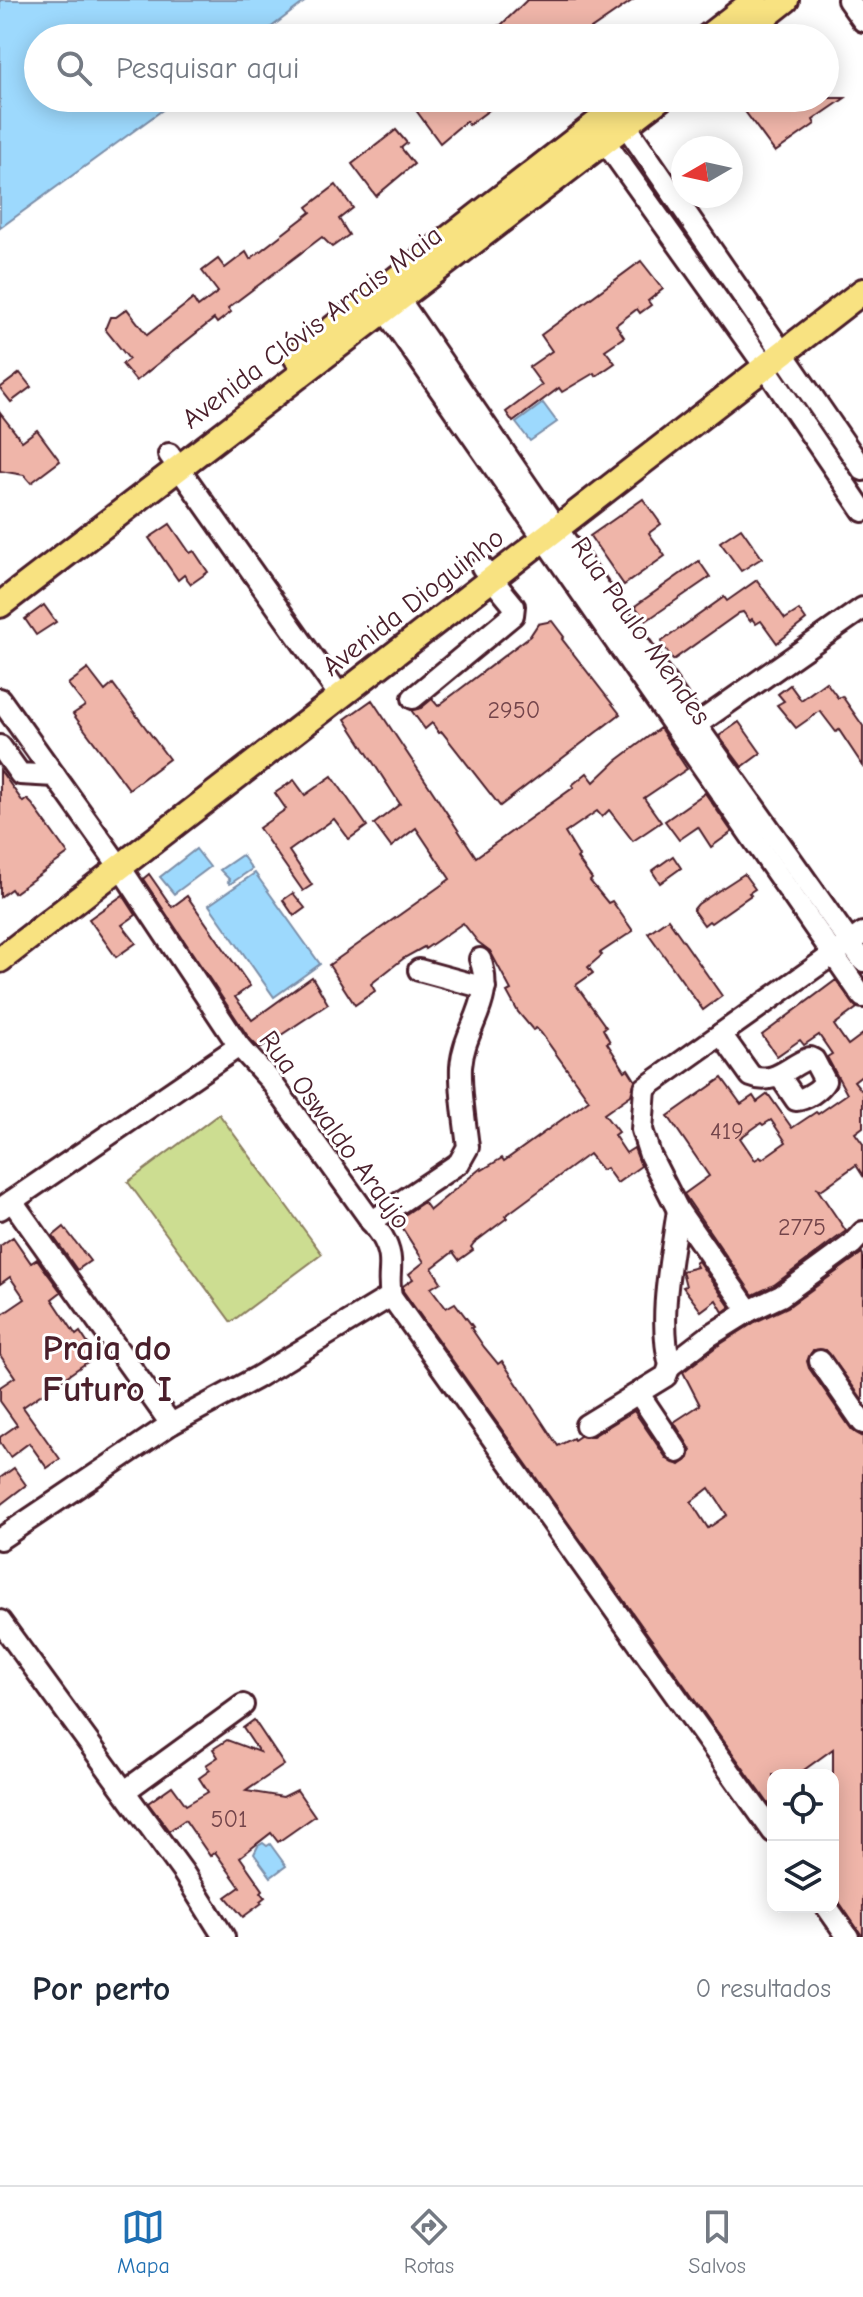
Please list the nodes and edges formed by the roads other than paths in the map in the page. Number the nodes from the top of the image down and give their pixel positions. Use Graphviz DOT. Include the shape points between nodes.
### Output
graph roads {
  1 [pos="755,0"];
  2 [pos="786,0"];
  3 [pos="848,0"];
  4 [pos="863,21"];
  5 [pos="724,24"];
  6 [pos="756,24"];
  7 [pos="623,112"];
  8 [pos="625,112"];
  9 [pos="599,133"];
  10 [pos="863,273"];
  11 [pos="863,291"];
  12 [pos="387,298"];
  13 [pos="770,354"];
  14 [pos="174,461"];
  15 [pos="863,470"];
  16 [pos="863,511"];
  17 [pos="546,527"];
  18 [pos="487,573"];
  19 [pos="0,583"];
  20 [pos="0,605"];
  21 [pos="863,608"];
  22 [pos="335,689"];
  23 [pos="413,698"];
  24 [pos="2,702"];
  25 [pos="688,731"];
  26 [pos="0,744"];
  27 [pos="55,776"];
  28 [pos="116,862"];
  29 [pos="857,938"];
  30 [pos="0,942"];
  31 [pos="833,955"];
  32 [pos="480,959"];
  33 [pos="0,960"];
  34 [pos="863,961"];
  35 [pos="419,970"];
  36 [pos="485,988"];
  37 [pos="863,997"];
  38 [pos="721,1034"];
  39 [pos="239,1046"];
  40 [pos="779,1075"];
  41 [pos="6,1205"];
  42 [pos="678,1210"];
  43 [pos="371,1222"];
  44 [pos="862,1236"];
  45 [pos="391,1296"];
  46 [pos="749,1311"];
  47 [pos="820,1361"];
  48 [pos="670,1366"];
  49 [pos="639,1394"];
  50 [pos="863,1423"];
  51 [pos="171,1424"];
  52 [pos="586,1425"];
  53 [pos="678,1452"];
  54 [pos="0,1539"];
  55 [pos="0,1621"];
  56 [pos="243,1705"];
  57 [pos="125,1791"];
  58 [pos="767,1824"];
  59 [pos="831,1913"];
  60 [pos="224,1937"];
  61 [pos="848,1937"];
  1 -- 5 [label="main road"];
  2 -- 6 [label="main road"];
  3 -- 4 [label="street"];
  7 -- 9 [label="main road, Avenida Clóvis Arrais Maia"];
  8 -- 13 [label="street"];
  9 -- 12 [label="main road, Avenida Clóvis Arrais Maia"];
  9 -- 13 [label="street"];
  10 -- 13 [label="main road, Avenida Dioguinho"];
  11 -- 13 [label="main road, Avenida Dioguinho"];
  12 -- 14 [label="main road, Avenida Clóvis Arrais Maia"];
  12 -- 17 [label="street, Rua Paulo Mendes"];
  13 -- 15 [label="street"];
  13 -- 16 [label="street"];
  13 -- 17 [label="main road, Avenida Dioguinho"];
  14 -- 19 [label="main road, Avenida Clóvis Arrais Maia"];
  14 -- 20 [label="main road, Avenida Clóvis Arrais Maia"];
  14 -- 22 [label="street"];
  17 -- 18 [label="main road, Avenida Dioguinho"];
  17 -- 25 [label="street, Rua Paulo Mendes"];
  18 -- 22 [label="main road, Avenida Dioguinho"];
  18 -- 23 [label="street" via="514,606 513,615"];
  21 -- 25 [label="street"];
  22 -- 28 [label="main road, Avenida Dioguinho"];
  24 -- 26 [label="street"];
  24 -- 27 [label="street, Rua Oswaldo Araújo"];
  25 -- 29 [label="street, Rua Paulo Mendes"];
  25 -- 31 [label="street, Rua Paulo Mendes"];
  26 -- 27 [label="street" via="20,774"];
  27 -- 28 [label="street, Rua Oswaldo Araújo"];
  28 -- 30 [label="main road, Avenida Dioguinho"];
  28 -- 33 [label="main road, Avenida Dioguinho"];
  28 -- 39 [label="street, Rua Oswaldo Araújo"];
  29 -- 31 [label="street"];
  29 -- 34 [label="street, Rua Paulo Mendes"];
  31 -- 37 [label="street, Rua Paulo Mendes"];
  31 -- 38 [label="street"];
  32 -- 36 [label="street"];
  35 -- 36 [label="street"];
  36 -- 43 [label="street" via="461,1064 466,1155"];
  38 -- 40 [label="street" via="751,1076"];
  38 -- 42 [label="street" via="645,1088 642,1130"];
  39 -- 41 [label="street"];
  39 -- 43 [label="street, Rua Oswaldo Araújo" via="270,1080"];
  41 -- 51 [label="street"];
  42 -- 46 [label="street"];
  42 -- 48 [label="street" via="667,1305 665,1346"];
  43 -- 45 [label="street, Rua Oswaldo Araújo" via="392,1257"];
  44 -- 46 [label="street" via="781,1296"];
  45 -- 51 [label="street"];
  45 -- 58 [label="street"];
  46 -- 48 [label="street"];
  47 -- 50 [label="street"];
  48 -- 49 [label="street" via="666,1376"];
  49 -- 52 [label="street"];
  49 -- 53 [label="street"];
  51 -- 54 [label="street"];
  55 -- 57 [label="street"];
  56 -- 57 [label="street"];
  57 -- 60 [label="street"];
  59 -- 61 [label="street"];
}
